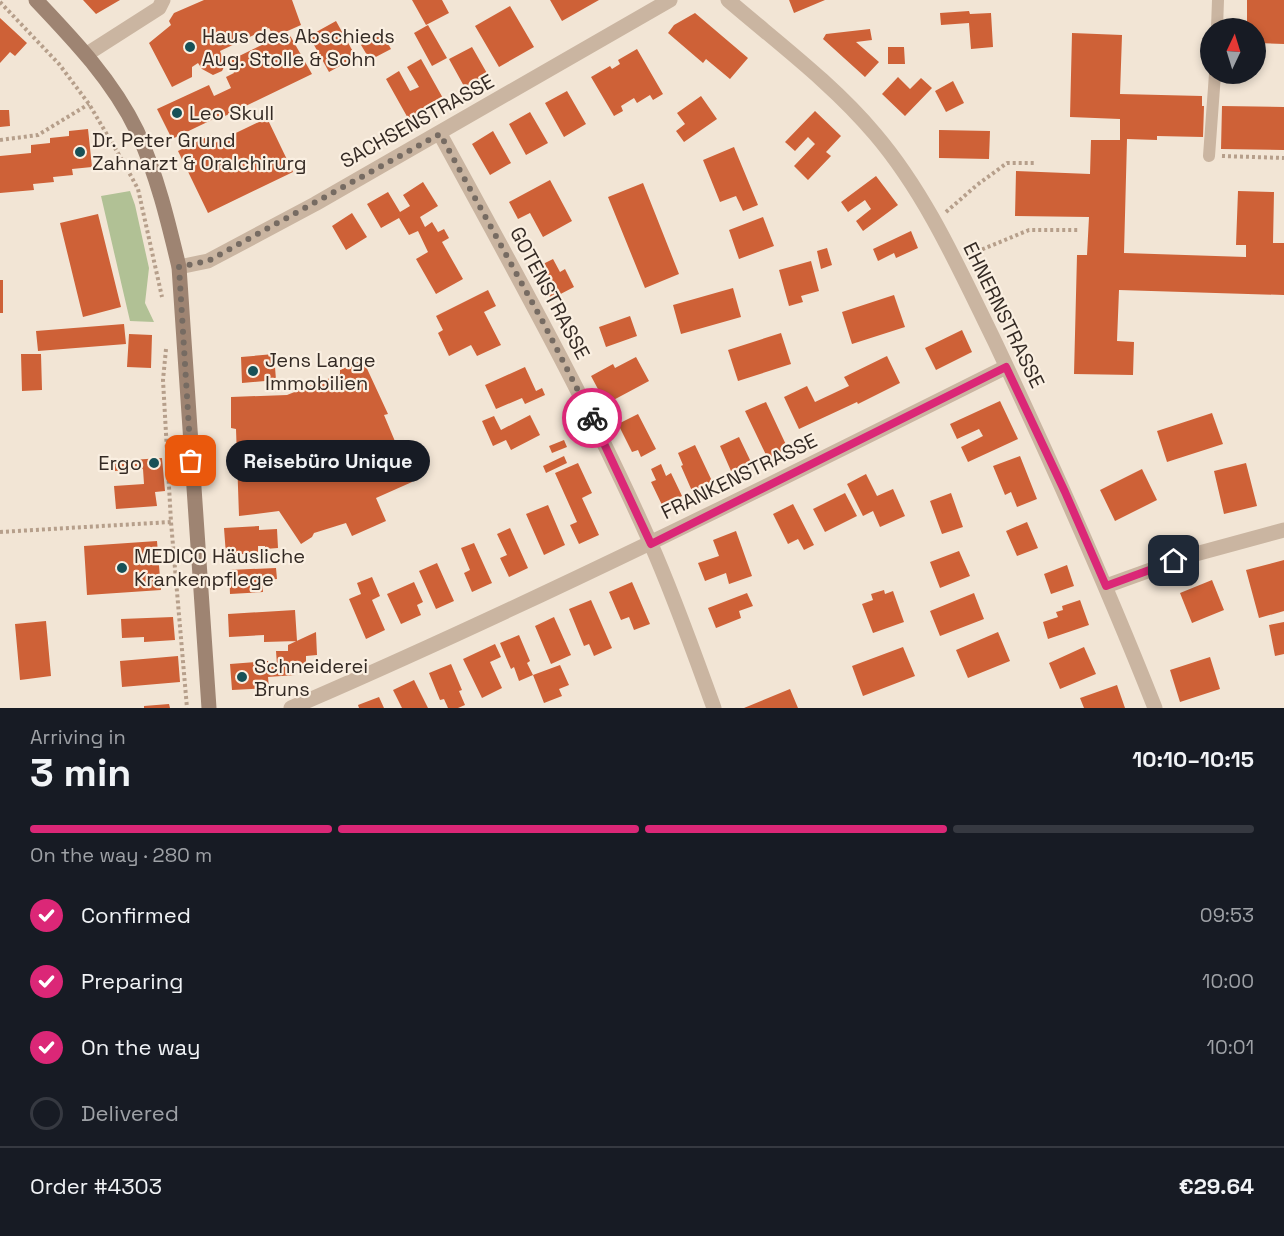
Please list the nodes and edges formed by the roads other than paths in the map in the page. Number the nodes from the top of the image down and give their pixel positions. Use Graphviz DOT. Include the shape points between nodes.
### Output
graph roads {
  1 [pos="36,0"];
  2 [pos="163,0"];
  3 [pos="670,0"];
  4 [pos="728,0"];
  5 [pos="1218,0"];
  6 [pos="1217,18"];
  7 [pos="87,54"];
  8 [pos="1214,84"];
  9 [pos="440,134"];
  10 [pos="1209,156"];
  11 [pos="179,267"];
  12 [pos="1006,367"];
  13 [pos="1284,530"];
  14 [pos="651,544"];
  15 [pos="1106,586"];
  16 [pos="208,708"];
  17 [pos="291,708"];
  18 [pos="714,708"];
  19 [pos="1155,708"];
  1 -- 7 [label="street"];
  2 -- 7 [label="street" via="159,8"];
  3 -- 9 [label="street, SACHSENSTRASSE"];
  4 -- 12 [label="street, EHNERNSTRASSE" via="875,133 935,223"];
  5 -- 6 [label="lane"];
  7 -- 11 [label="street" via="136,129 157,182"];
  8 -- 10 [label="lane"];
  9 -- 11 [label="street, SACHSENSTRASSE" via="208,261"];
  9 -- 14 [label="street, GOTENSTRASSE" via="544,324"];
  11 -- 16 [label="street"];
  12 -- 14 [label="street, FRANKENSTRASSE"];
  12 -- 15 [label="street, EHNERNSTRASSE"];
  13 -- 15 [label="street" via="1192,555"];
  14 -- 17 [label="street, FRANKENSTRASSE"];
  14 -- 18 [label="street, GOTENSTRASSE"];
  15 -- 19 [label="street, EHNERNSTRASSE"];
}
